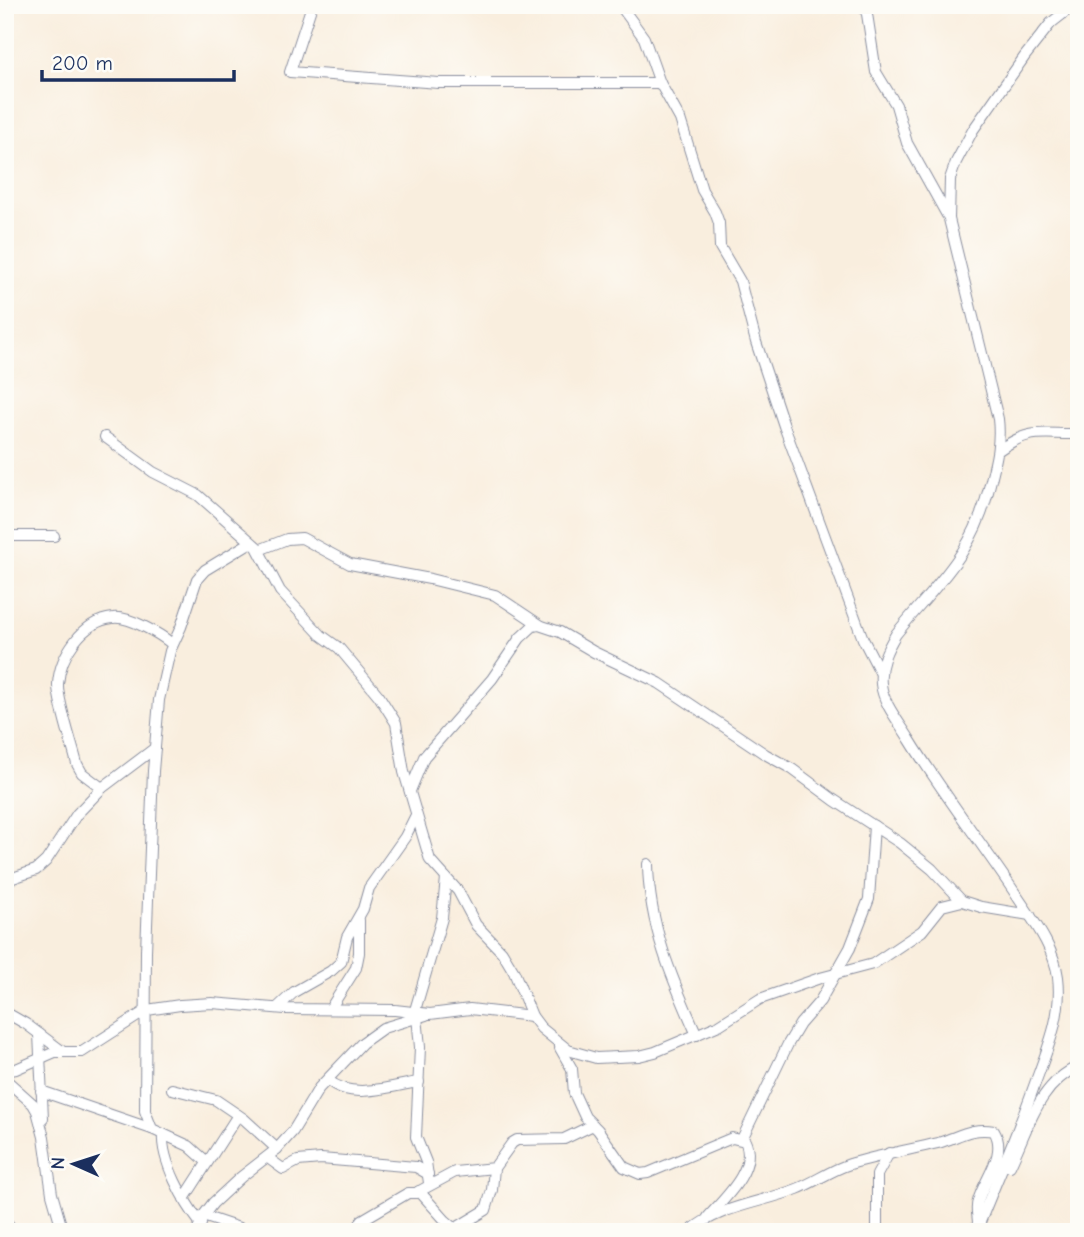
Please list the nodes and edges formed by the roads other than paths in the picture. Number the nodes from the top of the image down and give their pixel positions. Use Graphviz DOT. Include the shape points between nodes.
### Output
graph roads {
  1 [pos="313,5"];
  2 [pos="620,5"];
  3 [pos="863,5"];
  4 [pos="1074,5"];
  5 [pos="660,83"];
  6 [pos="949,219"];
  7 [pos="1079,434"];
  8 [pos="105,437"];
  9 [pos="999,450"];
  10 [pos="5,536"];
  11 [pos="54,536"];
  12 [pos="255,546"];
  13 [pos="541,625"];
  14 [pos="172,644"];
  15 [pos="881,674"];
  16 [pos="155,748"];
  17 [pos="102,788"];
  18 [pos="410,791"];
  19 [pos="416,815"];
  20 [pos="874,826"];
  21 [pos="648,864"];
  22 [pos="446,878"];
  23 [pos="7,880"];
  24 [pos="962,901"];
  25 [pos="360,914"];
  26 [pos="1030,915"];
  27 [pos="835,975"];
  28 [pos="276,1008"];
  29 [pos="330,1009"];
  30 [pos="147,1010"];
  31 [pos="5,1012"];
  32 [pos="416,1015"];
  33 [pos="532,1016"];
  34 [pos="39,1034"];
  35 [pos="697,1035"];
  36 [pos="553,1039"];
  37 [pos="63,1052"];
  38 [pos="42,1058"];
  39 [pos="1079,1066"];
  40 [pos="5,1071"];
  41 [pos="5,1079"];
  42 [pos="328,1080"];
  43 [pos="419,1082"];
  44 [pos="172,1089"];
  45 [pos="41,1091"];
  46 [pos="238,1115"];
  47 [pos="593,1125"];
  48 [pos="152,1129"];
  49 [pos="163,1134"];
  50 [pos="44,1137"];
  51 [pos="742,1139"];
  52 [pos="277,1149"];
  53 [pos="889,1153"];
  54 [pos="268,1158"];
  55 [pos="207,1162"];
  56 [pos="494,1168"];
  57 [pos="429,1178"];
  58 [pos="419,1191"];
  59 [pos="184,1199"];
  60 [pos="989,1201"];
  61 [pos="708,1218"];
  62 [pos="5,1220"];
  63 [pos="200,1224"];
  64 [pos="458,1230"];
  65 [pos="977,1230"];
  66 [pos="14,1232"];
  67 [pos="63,1232"];
  68 [pos="251,1232"];
  69 [pos="356,1232"];
  70 [pos="689,1232"];
  71 [pos="877,1232"];
  1 -- 5 [label="street" via="290,72 439,83"];
  2 -- 5 [label="street" via="644,38"];
  3 -- 6 [label="street" via="876,72 897,105 907,143"];
  4 -- 6 [label="street" via="1051,23 973,130 950,179"];
  5 -- 15 [label="street" via="680,119 702,191 715,212 720,247 740,281 784,426 863,639"];
  6 -- 9 [label="street" via="998,419"];
  7 -- 9 [label="street" via="1032,433"];
  8 -- 12 [label="street" via="153,472 198,495"];
  9 -- 15 [label="street" via="987,502 968,547 896,634"];
  10 -- 11 [label="street"];
  12 -- 13 [label="street" via="303,538 350,564 495,595"];
  12 -- 14 [label="street" via="205,570 197,579"];
  12 -- 18 [label="street" via="280,591 345,654 389,709"];
  13 -- 18 [label="street" via="534,625 520,638 492,679 425,757"];
  13 -- 20 [label="street" via="659,683"];
  14 -- 16 [label="street" via="159,700"];
  14 -- 17 [label="street" via="151,630 112,618 81,635 62,664 58,689 77,764"];
  15 -- 26 [label="street" via="894,715"];
  16 -- 17 [label="street"];
  16 -- 30 [label="street"];
  17 -- 23 [label="street" via="77,814 46,861 36,870"];
  18 -- 19 [label="street"];
  19 -- 22 [label="street" via="430,860"];
  19 -- 25 [label="street" via="375,878"];
  20 -- 24 [label="street" via="916,856"];
  20 -- 27 [label="street" via="867,907"];
  21 -- 35 [label="street" via="654,924"];
  22 -- 32 [label="street" via="442,918"];
  22 -- 33 [label="street" via="476,925 509,963"];
  24 -- 26 [label="street"];
  24 -- 27 [label="street" via="938,909 922,931 883,959"];
  25 -- 28 [label="street" via="337,966"];
  25 -- 29 [label="street" via="356,968"];
  26 -- 60 [label="street" via="1055,961 1057,1020"];
  27 -- 35 [label="street" via="760,999"];
  27 -- 51 [label="street" via="788,1044"];
  28 -- 29 [label="street"];
  28 -- 30 [label="street" via="212,1003"];
  29 -- 32 [label="street"];
  30 -- 37 [label="street" via="82,1052"];
  30 -- 48 [label="street" via="145,1111"];
  31 -- 34 [label="street"];
  32 -- 33 [label="street" via="470,1009"];
  32 -- 42 [label="street" via="370,1036"];
  32 -- 43 [label="street"];
  33 -- 36 [label="street"];
  34 -- 37 [label="street"];
  34 -- 38 [label="street"];
  35 -- 36 [label="street" via="655,1052 618,1057 581,1055"];
  36 -- 47 [label="street" via="568,1060 575,1096"];
  37 -- 38 [label="street"];
  38 -- 40 [label="street"];
  38 -- 45 [label="street"];
  39 -- 60 [label="street" via="1059,1077 1043,1096"];
  41 -- 50 [label="street" via="33,1104"];
  42 -- 43 [label="street" via="340,1089 357,1091"];
  42 -- 52 [label="street"];
  43 -- 57 [label="street" via="416,1137"];
  44 -- 46 [label="street" via="216,1100"];
  45 -- 48 [label="street"];
  45 -- 50 [label="street"];
  46 -- 52 [label="street"];
  46 -- 55 [label="street"];
  47 -- 51 [label="street" via="621,1164 640,1174 732,1138"];
  47 -- 56 [label="street" via="564,1139 517,1140"];
  48 -- 49 [label="street"];
  49 -- 55 [label="street" via="189,1146"];
  49 -- 59 [label="street" via="163,1153"];
  50 -- 67 [label="street"];
  51 -- 61 [label="street" via="749,1150 747,1164"];
  52 -- 54 [label="street"];
  53 -- 61 [label="street"];
  53 -- 65 [label="street" via="967,1132 994,1131 999,1147 978,1199"];
  53 -- 71 [label="street" via="877,1175"];
  54 -- 57 [label="street" via="283,1169 295,1162 321,1159 416,1167"];
  54 -- 63 [label="street" via="213,1203"];
  55 -- 59 [label="street"];
  56 -- 57 [label="street"];
  56 -- 64 [label="street" via="486,1210"];
  57 -- 58 [label="street"];
  58 -- 64 [label="street"];
  58 -- 69 [label="street" via="362,1220"];
  59 -- 63 [label="street"];
  60 -- 65 [label="street"];
  61 -- 70 [label="street"];
  62 -- 66 [label="street"];
  63 -- 68 [label="street"];
}
